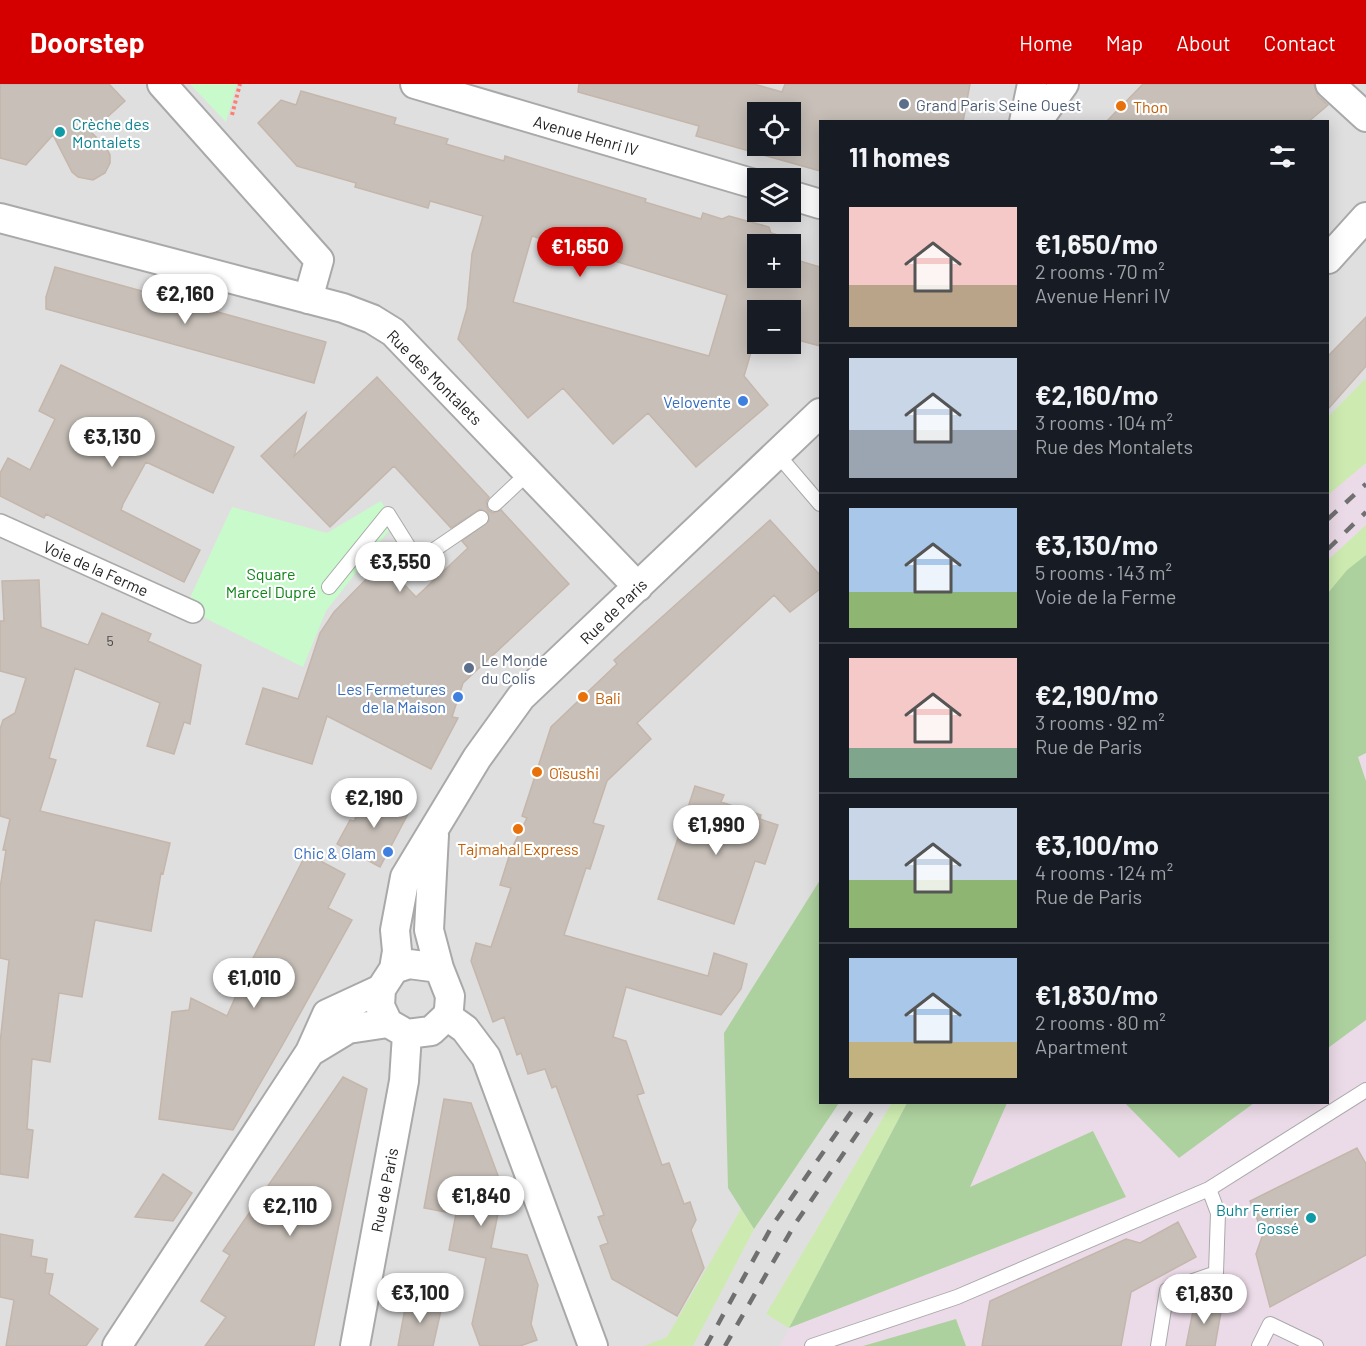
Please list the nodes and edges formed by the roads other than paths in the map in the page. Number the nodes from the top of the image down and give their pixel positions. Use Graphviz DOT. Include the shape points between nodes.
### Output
graph roads {
  1 [pos="162,84"];
  2 [pos="415,84"];
  3 [pos="1032,84"];
  4 [pos="1064,84"];
  5 [pos="1330,84"];
  6 [pos="1366,117"];
  7 [pos="1024,120"];
  8 [pos="1038,120"];
  9 [pos="747,182"];
  10 [pos="801,198"];
  11 [pos="819,204"];
  12 [pos="1366,217"];
  13 [pos="0,218"];
  14 [pos="1329,258"];
  15 [pos="308,299"];
  16 [pos="819,414"];
  17 [pos="778,455"];
  18 [pos="528,473"];
  19 [pos="819,503"];
  20 [pos="495,504"];
  21 [pos="481,518"];
  22 [pos="0,525"];
  23 [pos="329,587"];
  24 [pos="638,587"];
  25 [pos="193,612"];
  26 [pos="434,832"];
  27 [pos="439,968"];
  28 [pos="387,979"];
  29 [pos="447,1016"];
  30 [pos="398,1028"];
  31 [pos="310,1052"];
  32 [pos="1366,1090"];
  33 [pos="1209,1189"];
  34 [pos="117,1346"];
  35 [pos="355,1346"];
  36 [pos="593,1346"];
  37 [pos="812,1346"];
  38 [pos="1158,1346"];
  39 [pos="1259,1346"];
  40 [pos="1316,1346"];
  1 -- 15 [label="street" via="319,260"];
  2 -- 9 [label="street, Avenue Henri IV"];
  3 -- 7 [label="street"];
  4 -- 8 [label="street"];
  5 -- 6 [label="street"];
  10 -- 11 [label="street"];
  12 -- 14 [label="street"];
  13 -- 15 [label="street, Rue des Montalets"];
  15 -- 18 [label="street, Rue des Montalets" via="372,319 393,332"];
  16 -- 17 [label="street, Rue de Paris"];
  17 -- 19 [label="lane"];
  17 -- 24 [label="street, Rue de Paris"];
  18 -- 20 [label="lane"];
  18 -- 24 [label="street, Rue des Montalets"];
  21 -- 23 [label="lane" via="428,554 413,554 388,514"];
  22 -- 25 [label="street, Voie de la Ferme"];
  24 -- 26 [label="street, Rue de Paris" via="521,697 477,758"];
  26 -- 27 [label="street, Rue de Paris" via="429,930"];
  26 -- 28 [label="street, Rue de Paris" via="405,877 395,930 397,951"];
  27 -- 28 [label="street" via="409,964"];
  27 -- 29 [label="street" via="450,996"];
  28 -- 30 [label="street" via="380,1006"];
  28 -- 31 [label="street" via="327,1014"];
  29 -- 30 [label="street" via="431,1030"];
  29 -- 36 [label="street" via="465,1029 486,1057"];
  30 -- 31 [label="street" via="348,1029"];
  30 -- 35 [label="street, Rue de Paris" via="404,1082"];
  31 -- 34 [label="street"];
  32 -- 33 [label="lane"];
  33 -- 37 [label="lane" via="957,1297"];
  33 -- 38 [label="lane" via="1218,1213 1216,1273 1167,1290"];
  39 -- 40 [label="lane" via="1270,1324"];
}
